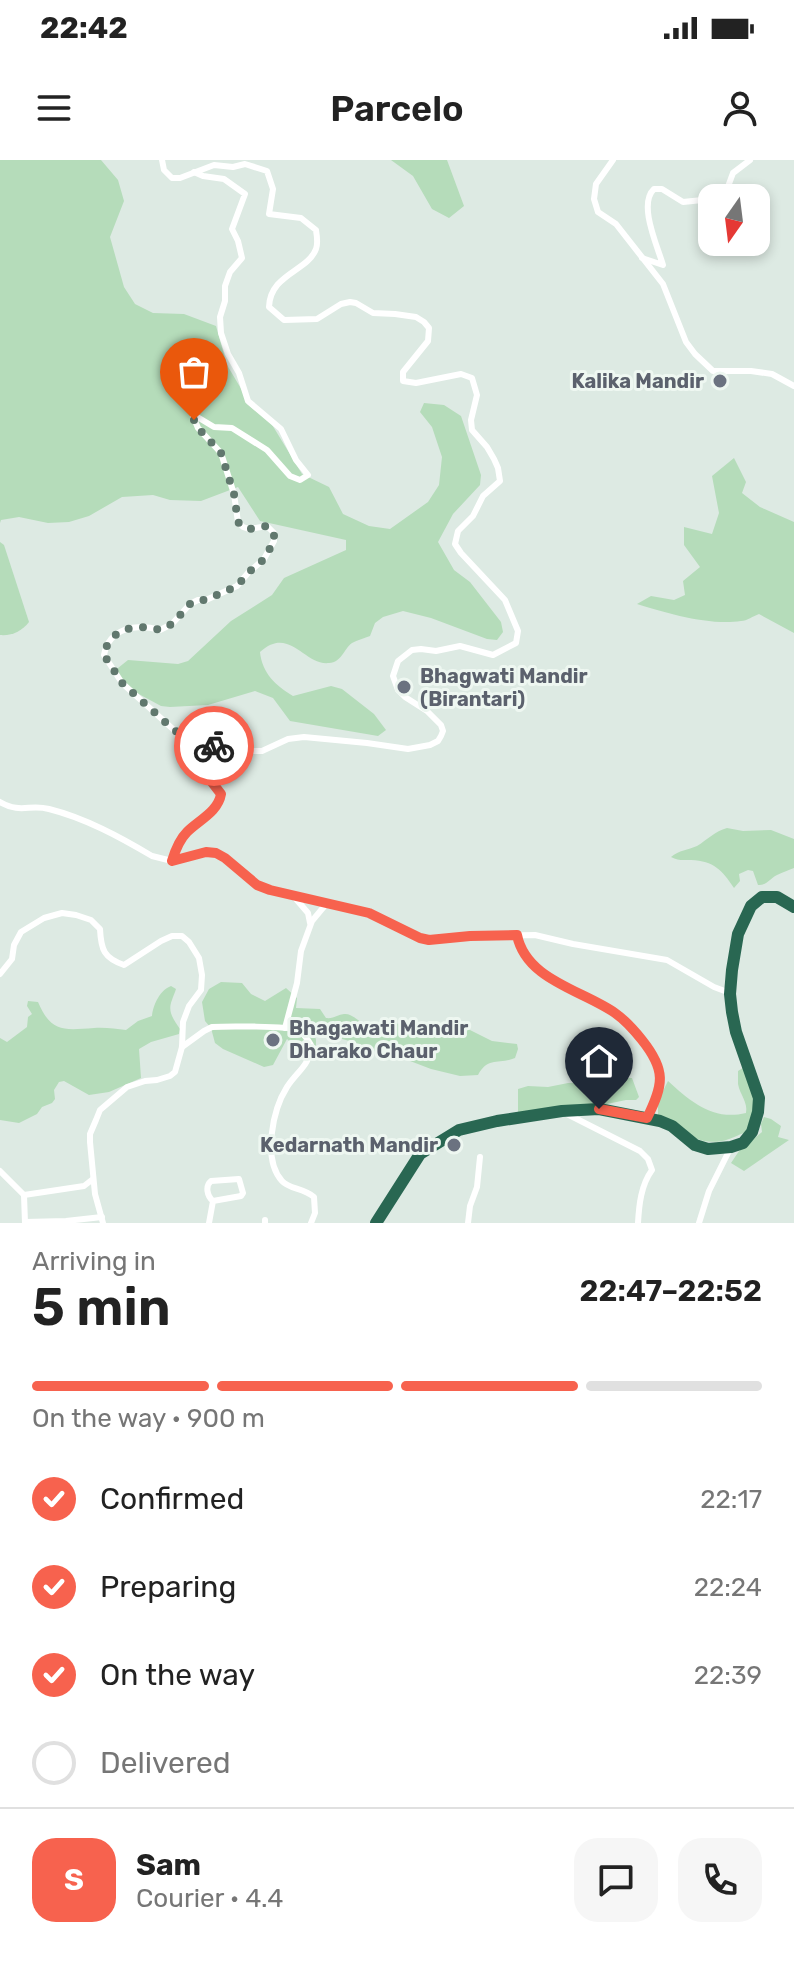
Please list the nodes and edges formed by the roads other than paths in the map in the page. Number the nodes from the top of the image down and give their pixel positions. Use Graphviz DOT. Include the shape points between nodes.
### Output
graph roads {
  1 [pos="162,160"];
  2 [pos="613,160"];
  3 [pos="750,160"];
  4 [pos="194,172"];
  5 [pos="729,184"];
  6 [pos="698,200"];
  7 [pos="642,258"];
  8 [pos="794,386"];
  9 [pos="218,748"];
  10 [pos="0,802"];
  11 [pos="172,861"];
  12 [pos="293,897"];
  13 [pos="327,903"];
  14 [pos="794,907"];
  15 [pos="310,927"];
  16 [pos="517,935"];
  17 [pos="0,974"];
  18 [pos="730,994"];
  19 [pos="285,1028"];
  20 [pos="182,1047"];
  21 [pos="562,1111"];
  22 [pos="647,1118"];
  23 [pos="731,1147"];
  24 [pos="480,1157"];
  25 [pos="0,1171"];
  26 [pos="93,1179"];
  27 [pos="24,1195"];
  28 [pos="213,1201"];
  29 [pos="102,1220"];
  30 [pos="25,1223"];
  31 [pos="209,1223"];
  32 [pos="311,1223"];
  33 [pos="376,1223"];
  34 [pos="468,1223"];
  35 [pos="638,1223"];
  36 [pos="699,1223"];
  1 -- 4 [label="street" via="172,178"];
  2 -- 7 [label="street" via="596,184 594,199 598,212 616,224"];
  3 -- 5 [label="street" via="733,173"];
  4 -- 9 [label="street" via="224,179 245,194 232,229 242,258 225,286 221,333 248,401 281,429 308,475 300,480 290,476 267,450 232,428 214,427 194,415 198,428 221,453 238,522 249,529 267,526 274,541 237,586 190,604 160,630 132,627 117,632 104,655 122,683 174,730"];
  4 -- 9 [label="street" via="245,164 267,171 273,189 269,214 301,218 316,230 317,248 309,260 269,296 269,307 279,317 317,319 350,302 373,313 416,317 429,328 428,341 403,372 403,381 461,374 472,378 477,395 472,430 494,459 500,481 458,531 455,544 505,600 518,631 516,643 493,655 460,646 412,650 398,661 393,676 398,690 441,725 441,736 430,745 408,749 304,737 262,751"];
  6 -- 7 [label="street" via="683,202 662,189 649,194 648,214 663,265"];
  7 -- 8 [label="street" via="663,284 686,342 713,371 772,374"];
  9 -- 11 [label="street" via="211,781 221,799 185,834"];
  10 -- 11 [label="street" via="11,808 46,808"];
  11 -- 12 [label="street" via="216,853 257,885"];
  12 -- 13 [label="street"];
  12 -- 15 [label="street" via="308,913"];
  13 -- 15 [label="street"];
  13 -- 16 [label="street" via="369,913 429,940"];
  14 -- 18 [label="highway" via="777,897 762,897 751,906 738,934"];
  15 -- 19 [label="street"];
  16 -- 18 [label="street" via="667,960"];
  16 -- 22 [label="street" via="520,949 540,971 616,1014 650,1050 661,1070 658,1095"];
  17 -- 20 [label="street" via="12,959 21,932 62,913 91,920 100,929 101,947 109,958 124,965 161,941 182,936 199,958 202,975 201,990 183,1022"];
  18 -- 23 [label="highway" via="736,1032 759,1098 752,1132"];
  19 -- 20 [label="street" via="212,1027"];
  19 -- 32 [label="street" via="298,1030 311,1053 281,1098 270,1144 281,1180 314,1197"];
  20 -- 26 [label="street" via="170,1076 127,1087 100,1110 90,1134"];
  21 -- 22 [label="highway" via="599,1109"];
  21 -- 33 [label="highway" via="446,1136 420,1154"];
  21 -- 35 [label="street" via="648,1159 652,1170"];
  22 -- 23 [label="highway" via="672,1126 695,1145"];
  23 -- 36 [label="street"];
  24 -- 34 [label="street"];
  25 -- 27 [label="street"];
  26 -- 27 [label="street" via="84,1186"];
  26 -- 29 [label="street"];
  27 -- 30 [label="street"];
  28 -- 28 [label="street" via="208,1183 239,1179 241,1196"];
  28 -- 31 [label="street"];
  29 -- 30 [label="street"];
}
